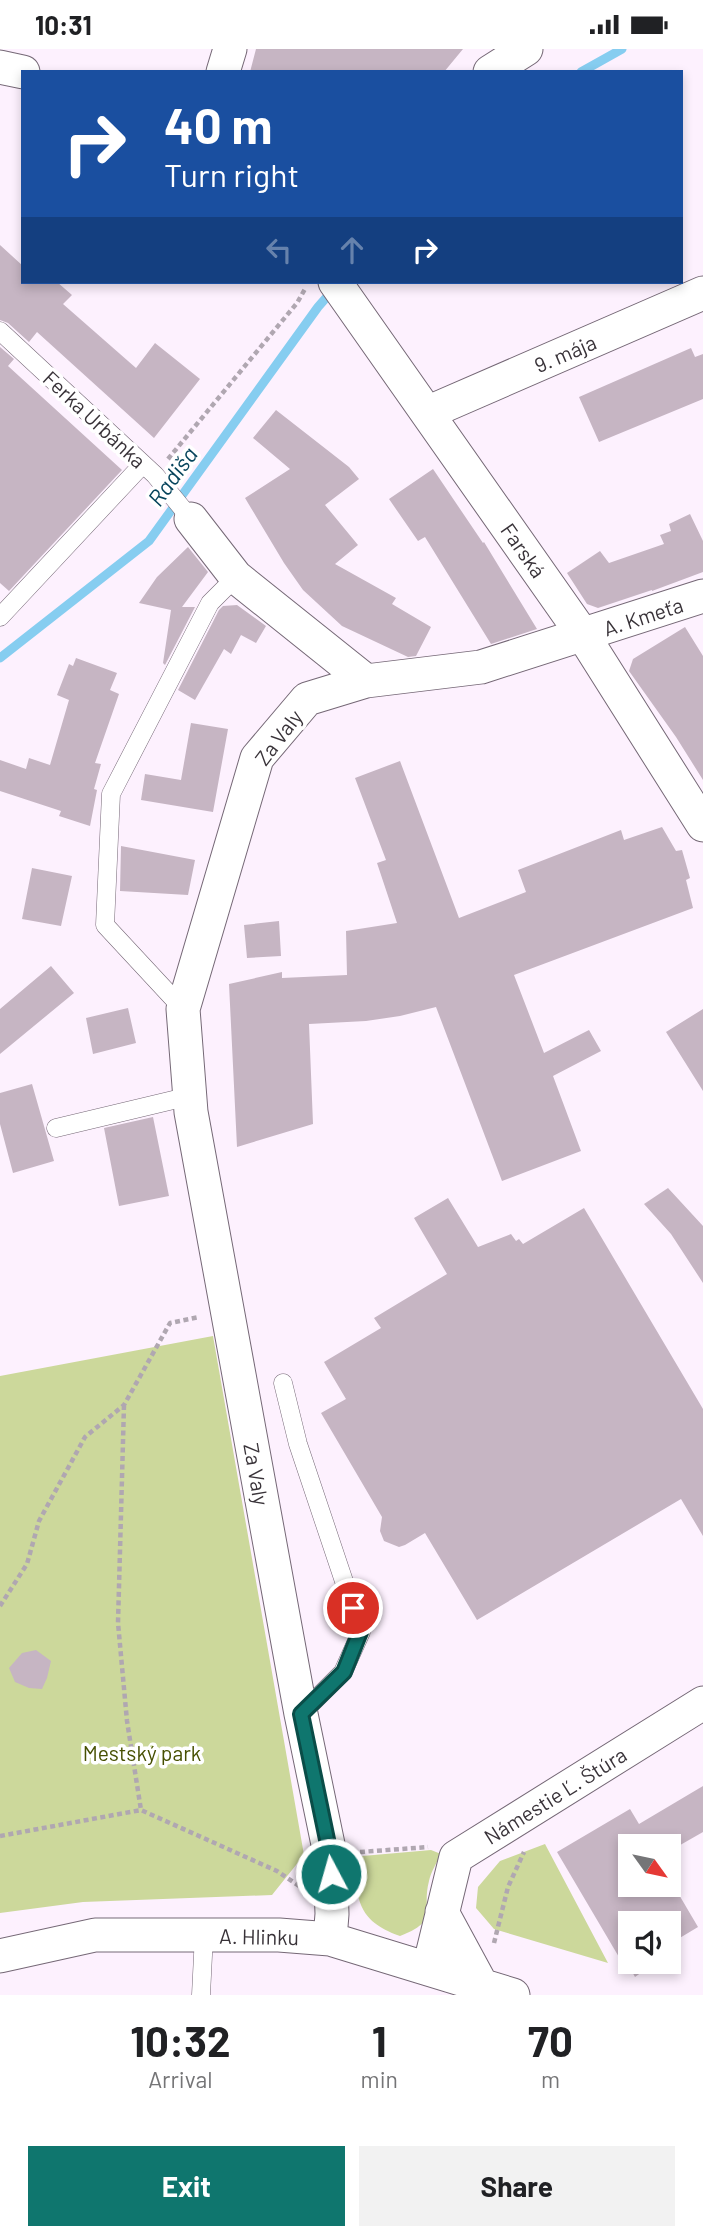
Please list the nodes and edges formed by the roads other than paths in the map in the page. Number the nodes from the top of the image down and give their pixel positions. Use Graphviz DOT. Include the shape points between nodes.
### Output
graph roads {
  1 [pos="230,49"];
  2 [pos="526,49"];
  3 [pos="0,67"];
  4 [pos="224,70"];
  5 [pos="493,70"];
  6 [pos="21,72"];
  7 [pos="336,284"];
  8 [pos="703,293"];
  9 [pos="0,331"];
  10 [pos="427,413"];
  11 [pos="149,469"];
  12 [pos="191,519"];
  13 [pos="236,577"];
  14 [pos="703,596"];
  15 [pos="0,617"];
  16 [pos="583,635"];
  17 [pos="366,681"];
  18 [pos="703,825"];
  19 [pos="183,1009"];
  20 [pos="190,1096"];
  21 [pos="56,1128"];
  22 [pos="284,1383"];
  23 [pos="703,1703"];
  24 [pos="301,1714"];
  25 [pos="442,1912"];
  26 [pos="204,1935"];
  27 [pos="330,1939"];
  28 [pos="0,1956"];
  29 [pos="429,1968"];
  30 [pos="481,1984"];
  31 [pos="201,1995"];
  32 [pos="513,1995"];
  1 -- 4 [label="street"];
  2 -- 5 [label="street"];
  3 -- 6 [label="street"];
  7 -- 10 [label="street, Farská"];
  8 -- 10 [label="street, 9. mája"];
  9 -- 11 [label="lane, Ferka Urbánka"];
  10 -- 16 [label="street, Farská"];
  11 -- 12 [label="lane, Ferka Urbánka"];
  11 -- 15 [label="lane"];
  12 -- 13 [label="street, Ferka Urbánka"];
  13 -- 17 [label="street, Ferka Urbánka"];
  13 -- 19 [label="lane" via="210,603 111,794 105,925"];
  14 -- 16 [label="street, A. Kmeťa"];
  16 -- 17 [label="street, Za Valy" via="481,667"];
  16 -- 18 [label="street, Farská"];
  17 -- 19 [label="street, Za Valy" via="307,699 257,758"];
  19 -- 20 [label="street, Za Valy"];
  20 -- 21 [label="lane"];
  20 -- 24 [label="street, Za Valy"];
  22 -- 24 [label="lane" via="298,1444 360,1632 344,1672"];
  23 -- 25 [label="street, Námestie Ľ. Štúra" via="456,1857"];
  24 -- 27 [label="street, Za Valy" via="330,1854"];
  25 -- 29 [label="street, Námestie Ľ. Štúra"];
  25 -- 30 [label="street"];
  26 -- 27 [label="street, A. Hlinku"];
  26 -- 28 [label="street, A. Hlinku" via="95,1934"];
  26 -- 31 [label="lane"];
  27 -- 29 [label="street, A. Hlinku"];
  29 -- 30 [label="street, A. Hlinku"];
  30 -- 32 [label="street, A. Hlinku"];
}
